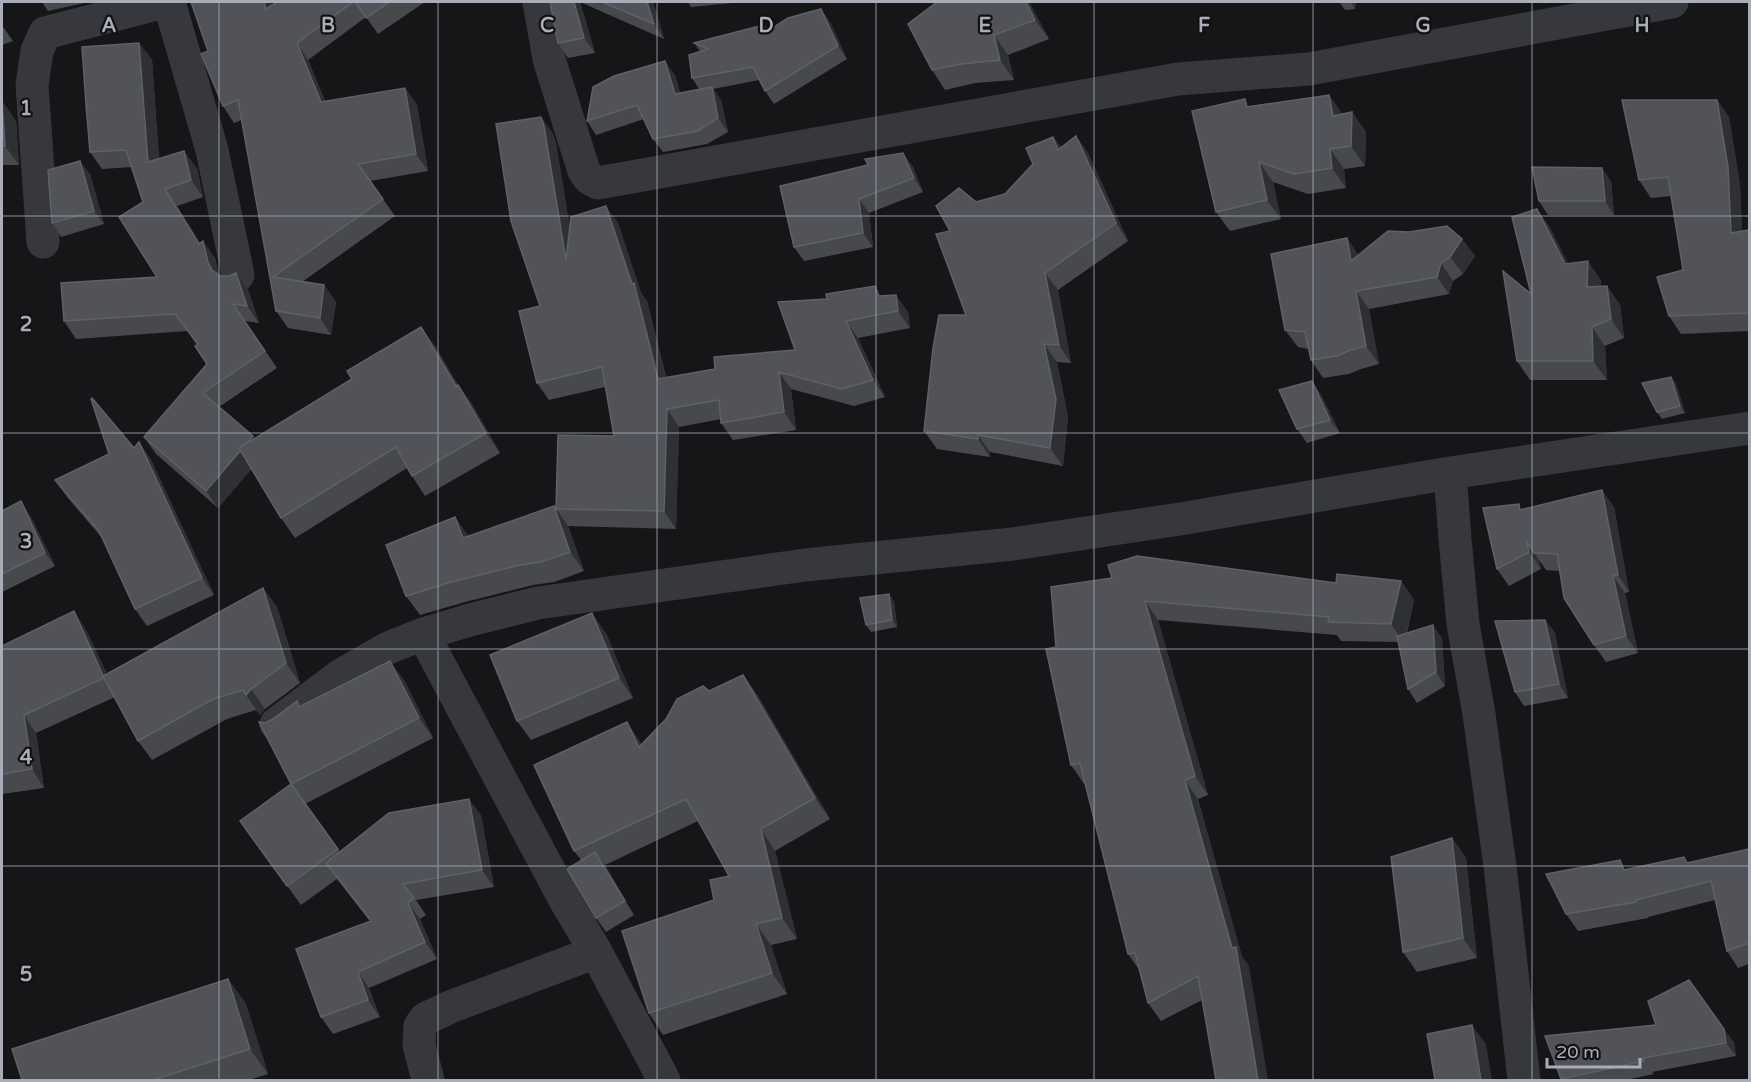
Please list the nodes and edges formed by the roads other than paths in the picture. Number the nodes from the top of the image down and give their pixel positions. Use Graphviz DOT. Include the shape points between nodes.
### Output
graph roads {
  1 [pos="164,2"];
  2 [pos="169,2"];
  3 [pos="539,2"];
  4 [pos="1672,2"];
  5 [pos="43,242"];
  6 [pos="238,275"];
  7 [pos="1749,428"];
  8 [pos="1450,473"];
  9 [pos="423,634"];
  10 [pos="276,724"];
  11 [pos="596,952"];
  12 [pos="428,1080"];
  13 [pos="664,1080"];
  14 [pos="1524,1080"];
  1 -- 5 [label="street" via="45,33 37,51 32,85"];
  2 -- 6 [label="street" via="212,150"];
  3 -- 4 [label="street" via="549,59 584,171 598,183 1178,79 1309,69"];
  7 -- 8 [label="street"];
  8 -- 9 [label="street" via="1013,544 805,565 538,603"];
  8 -- 14 [label="street" via="1463,624 1500,866"];
  9 -- 10 [label="street" via="388,648 341,675"];
  9 -- 11 [label="street"];
  11 -- 12 [label="street" via="425,1019 420,1026 419,1045"];
  11 -- 13 [label="street"];
}
